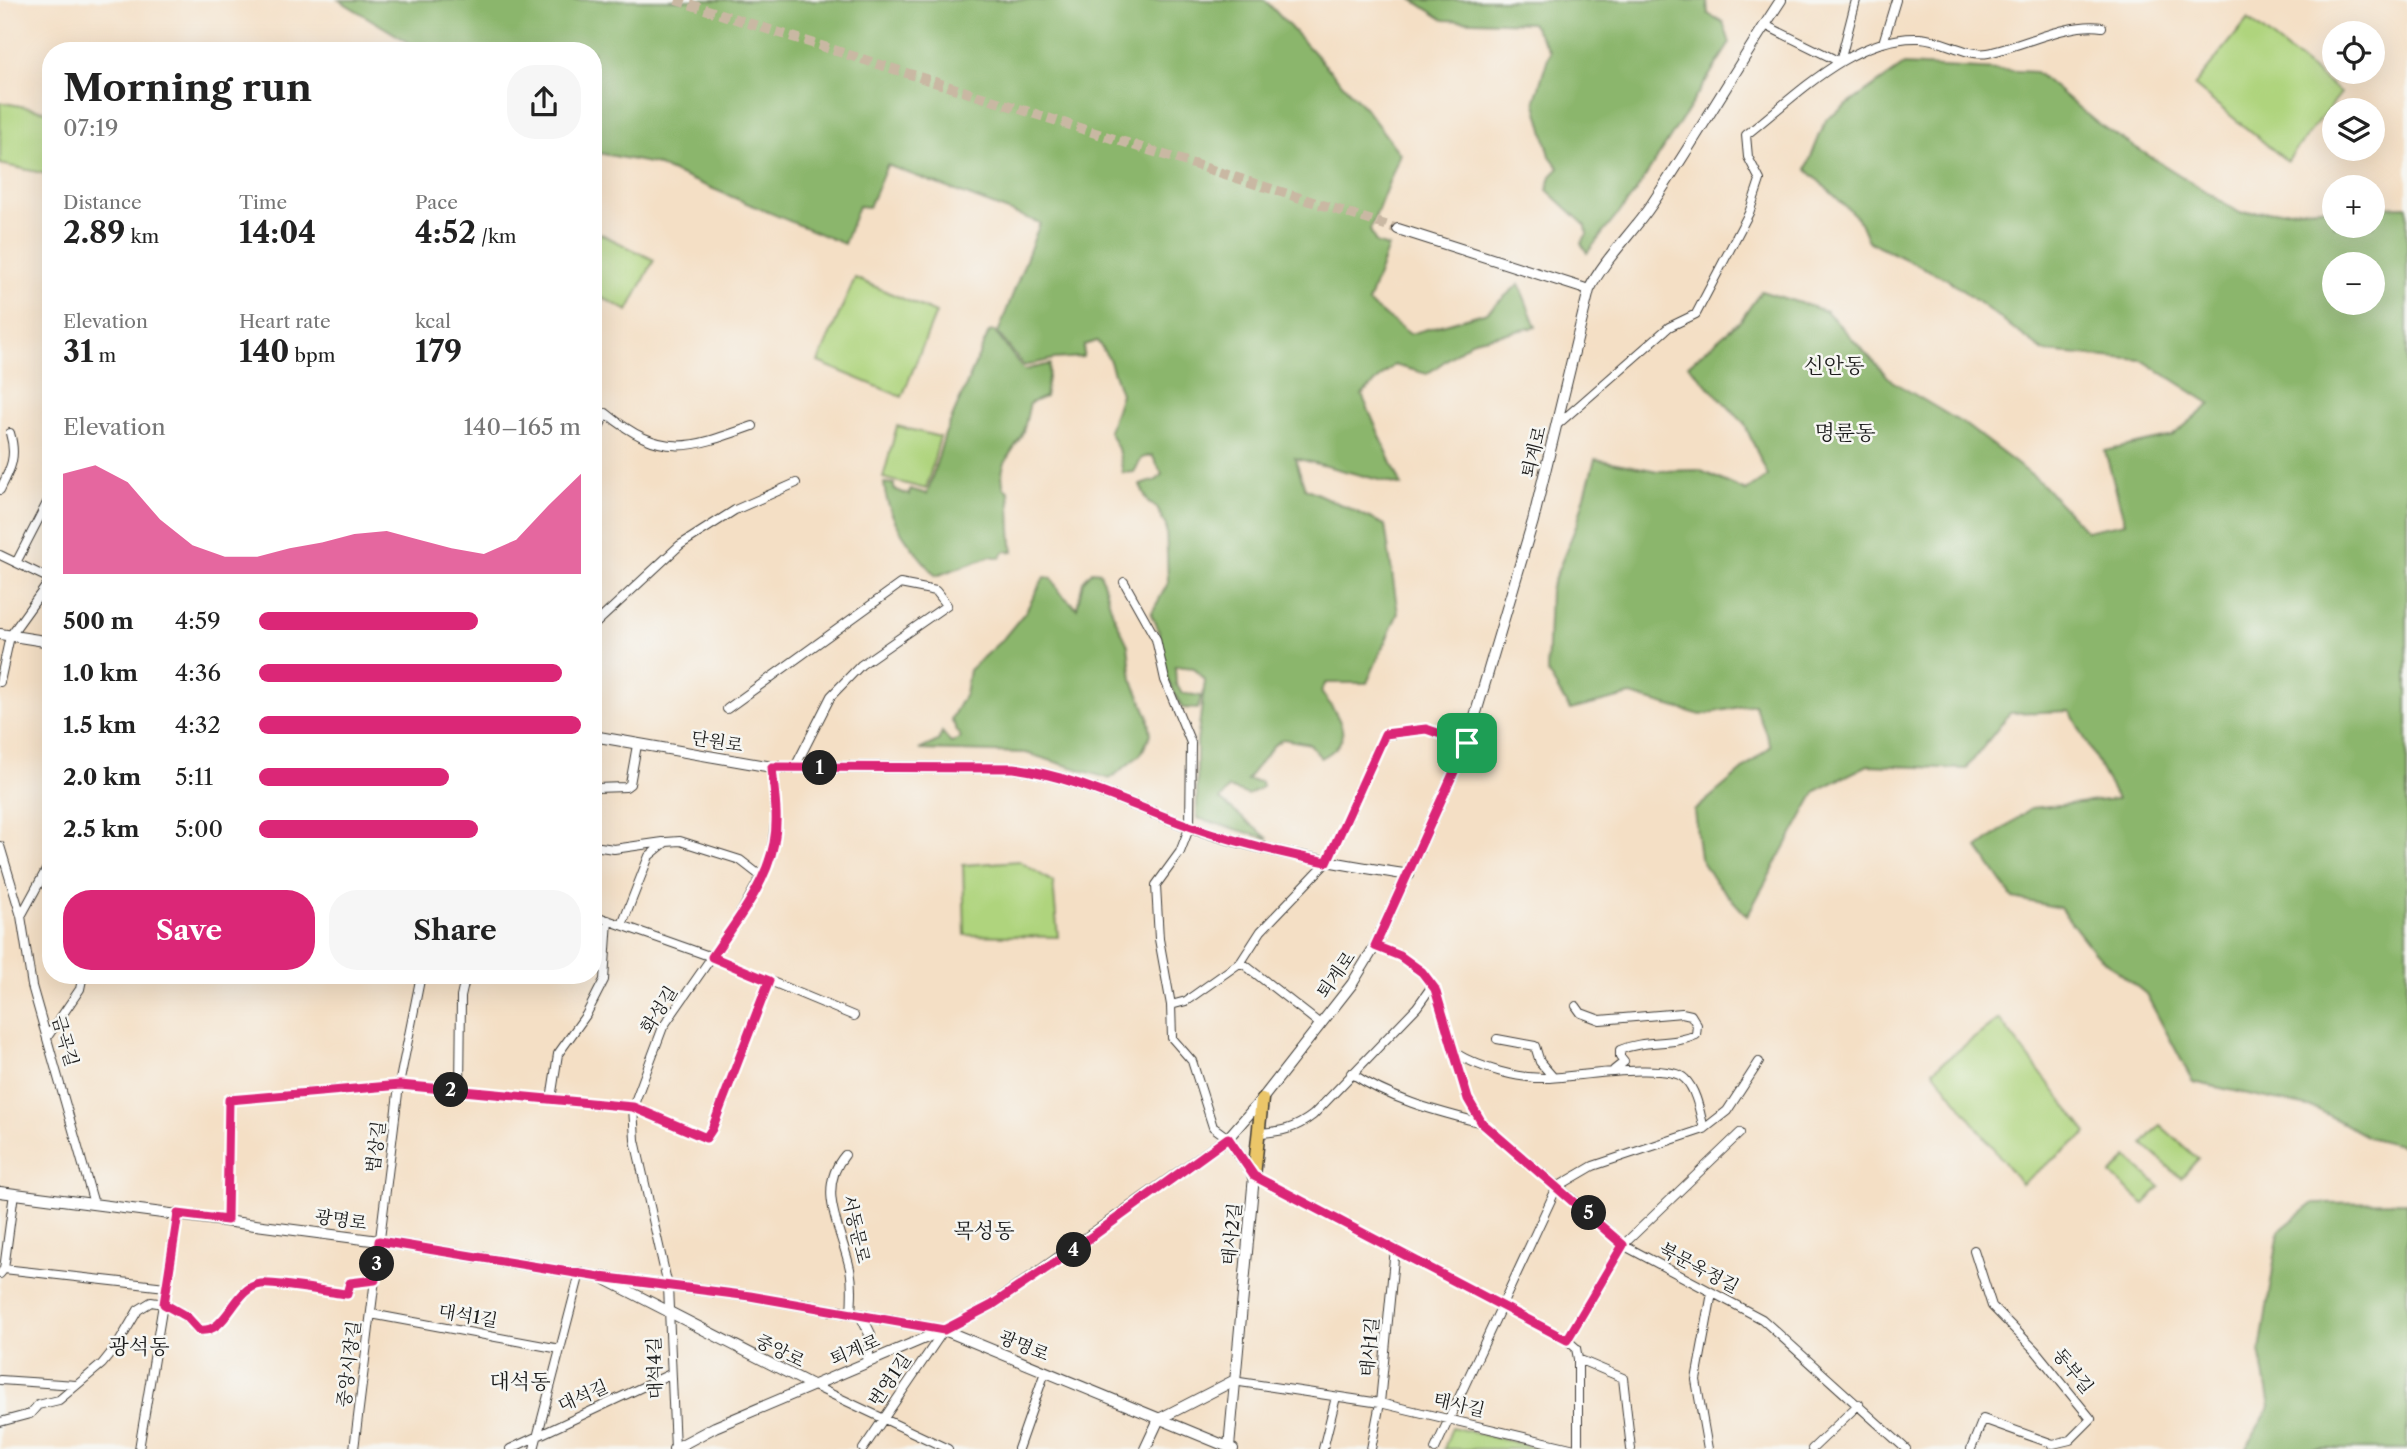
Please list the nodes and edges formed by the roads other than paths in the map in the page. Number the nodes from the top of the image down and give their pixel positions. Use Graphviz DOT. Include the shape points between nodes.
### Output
graph roads {
  1 [pos="1781,0"];
  2 [pos="1856,0"];
  3 [pos="1896,0"];
  4 [pos="1765,25"];
  5 [pos="2102,27"];
  6 [pos="1883,43"];
  7 [pos="1840,62"];
  8 [pos="1398,229"];
  9 [pos="1589,290"];
  10 [pos="602,421"];
  11 [pos="1558,425"];
  12 [pos="753,426"];
  13 [pos="10,433"];
  14 [pos="796,483"];
  15 [pos="0,490"];
  16 [pos="42,512"];
  17 [pos="0,555"];
  18 [pos="17,561"];
  19 [pos="42,574"];
  20 [pos="1124,582"];
  21 [pos="42,590"];
  22 [pos="602,615"];
  23 [pos="5,635"];
  24 [pos="42,641"];
  25 [pos="0,682"];
  26 [pos="727,709"];
  27 [pos="602,738"];
  28 [pos="1467,743"];
  29 [pos="637,745"];
  30 [pos="772,767"];
  31 [pos="794,767"];
  32 [pos="602,788"];
  33 [pos="1190,826"];
  34 [pos="666,842"];
  35 [pos="0,846"];
  36 [pos="602,847"];
  37 [pos="1327,862"];
  38 [pos="1409,875"];
  39 [pos="762,877"];
  40 [pos="42,878"];
  41 [pos="21,916"];
  42 [pos="602,918"];
  43 [pos="608,920"];
  44 [pos="622,925"];
  45 [pos="1375,946"];
  46 [pos="712,957"];
  47 [pos="1241,962"];
  48 [pos="769,981"];
  49 [pos="81,984"];
  50 [pos="419,984"];
  51 [pos="464,984"];
  52 [pos="602,984"];
  53 [pos="602,984"];
  54 [pos="1432,986"];
  55 [pos="1171,1006"];
  56 [pos="1576,1006"];
  57 [pos="854,1016"];
  58 [pos="1320,1024"];
  59 [pos="48,1036"];
  60 [pos="1497,1039"];
  61 [pos="1455,1053"];
  62 [pos="1759,1062"];
  63 [pos="1611,1071"];
  64 [pos="1351,1073"];
  65 [pos="1553,1077"];
  66 [pos="400,1085"];
  67 [pos="460,1091"];
  68 [pos="551,1098"];
  69 [pos="1262,1099"];
  70 [pos="633,1107"];
  71 [pos="1482,1123"];
  72 [pos="1704,1129"];
  73 [pos="1258,1133"];
  74 [pos="1740,1133"];
  75 [pos="1228,1138"];
  76 [pos="845,1155"];
  77 [pos="1254,1176"];
  78 [pos="1557,1187"];
  79 [pos="0,1192"];
  80 [pos="14,1194"];
  81 [pos="94,1204"];
  82 [pos="178,1214"];
  83 [pos="227,1220"];
  84 [pos="379,1241"];
  85 [pos="1623,1245"];
  86 [pos="1395,1248"];
  87 [pos="1974,1250"];
  88 [pos="2,1271"];
  89 [pos="580,1273"];
  90 [pos="600,1277"];
  91 [pos="375,1280"];
  92 [pos="668,1286"];
  93 [pos="166,1287"];
  94 [pos="1712,1293"];
  95 [pos="164,1304"];
  96 [pos="1502,1305"];
  97 [pos="370,1314"];
  98 [pos="668,1314"];
  99 [pos="856,1314"];
  100 [pos="944,1330"];
  101 [pos="1567,1340"];
  102 [pos="560,1349"];
  103 [pos="1578,1359"];
  104 [pos="867,1362"];
  105 [pos="1045,1372"];
  106 [pos="670,1374"];
  107 [pos="0,1380"];
  108 [pos="1233,1381"];
  109 [pos="76,1385"];
  110 [pos="813,1385"];
  111 [pos="1336,1397"];
  112 [pos="1380,1404"];
  113 [pos="1859,1404"];
  114 [pos="883,1418"];
  115 [pos="1448,1418"];
  116 [pos="1159,1419"];
  117 [pos="0,1422"];
  118 [pos="537,1434"];
  119 [pos="1230,1448"];
  120 [pos="139,1449"];
  121 [pos="354,1449"];
  122 [pos="510,1449"];
  123 [pos="534,1449"];
  124 [pos="674,1449"];
  125 [pos="863,1449"];
  126 [pos="948,1449"];
  127 [pos="1018,1449"];
  128 [pos="1145,1449"];
  129 [pos="1323,1449"];
  130 [pos="1371,1449"];
  131 [pos="1435,1449"];
  132 [pos="1576,1449"];
  133 [pos="1630,1449"];
  134 [pos="1708,1449"];
  135 [pos="1812,1449"];
  136 [pos="1906,1449"];
  137 [pos="1971,1449"];
  1 -- 4 [label="street, 퇴계로"];
  2 -- 7 [label="street"];
  3 -- 6 [label="street"];
  4 -- 7 [label="street"];
  4 -- 9 [label="street, 퇴계로" via="1674,171 1639,223 1600,267"];
  5 -- 6 [label="street" via="2094,25 1984,54 1921,38"];
  6 -- 7 [label="street"];
  7 -- 11 [label="street" via="1746,135 1748,157 1759,180 1749,213 1696,314 1669,327"];
  8 -- 9 [label="street"];
  9 -- 11 [label="street, 퇴계로"];
  10 -- 12 [label="street" via="606,413 632,435 666,446 710,441"];
  11 -- 28 [label="street, 퇴계로"];
  13 -- 15 [label="street" via="14,463"];
  14 -- 22 [label="street" via="736,510 680,545"];
  16 -- 18 [label="street"];
  17 -- 18 [label="street"];
  18 -- 19 [label="street"];
  20 -- 33 [label="street" via="1156,639 1165,680 1191,743"];
  21 -- 23 [label="street"];
  23 -- 24 [label="street"];
  23 -- 25 [label="street"];
  26 -- 31 [label="street" via="900,584 936,591 947,605 861,665 831,696"];
  27 -- 29 [label="street, 단원로"];
  28 -- 37 [label="street" via="1426,729 1385,734"];
  28 -- 38 [label="street, 퇴계로"];
  29 -- 30 [label="street, 단원로"];
  29 -- 32 [label="street" via="630,785"];
  30 -- 31 [label="street, 단원로"];
  30 -- 39 [label="street, 화성길" via="775,840"];
  31 -- 33 [label="street, 단원로" via="1014,768 1050,773"];
  33 -- 37 [label="street, 단원로" via="1259,848"];
  33 -- 55 [label="street" via="1180,852 1156,885 1159,939"];
  34 -- 36 [label="street"];
  34 -- 39 [label="street" via="680,841 740,860"];
  34 -- 44 [label="street" via="649,856"];
  35 -- 41 [label="street, 금곡길"];
  37 -- 38 [label="street, 단원로"];
  37 -- 47 [label="street" via="1261,931"];
  38 -- 45 [label="street, 퇴계로"];
  39 -- 46 [label="street, 화성길"];
  40 -- 41 [label="street"];
  41 -- 59 [label="street, 금곡길" via="32,986"];
  42 -- 43 [label="street"];
  43 -- 44 [label="street"];
  43 -- 52 [label="street"];
  44 -- 46 [label="street"];
  45 -- 54 [label="street, 북문옥정길" via="1400,956"];
  45 -- 58 [label="street, 퇴계로"];
  46 -- 48 [label="street"];
  46 -- 70 [label="street, 화성길" via="663,1027"];
  47 -- 55 [label="street" via="1186,1001"];
  47 -- 58 [label="street"];
  48 -- 57 [label="street"];
  48 -- 70 [label="street" via="706,1138"];
  49 -- 59 [label="street"];
  50 -- 66 [label="street, 법상길"];
  51 -- 67 [label="street"];
  53 -- 68 [label="street" via="558,1054"];
  54 -- 61 [label="street, 북문옥정길"];
  54 -- 64 [label="street"];
  55 -- 75 [label="street" via="1172,1038 1192,1061 1213,1126"];
  56 -- 63 [label="street" via="1581,1013 1600,1020 1682,1013 1691,1015 1697,1025 1696,1035 1681,1041 1620,1050 1624,1062"];
  58 -- 69 [label="street, 퇴계로"];
  59 -- 81 [label="street, 금곡길"];
  60 -- 65 [label="street" via="1535,1046 1540,1062"];
  61 -- 65 [label="street" via="1492,1068"];
  61 -- 71 [label="street, 북문옥정길" via="1468,1099"];
  62 -- 72 [label="street" via="1727,1111"];
  63 -- 65 [label="street"];
  63 -- 72 [label="street" via="1677,1073 1693,1092"];
  64 -- 71 [label="street" via="1376,1090"];
  64 -- 73 [label="street" via="1298,1127"];
  66 -- 67 [label="street"];
  66 -- 83 [label="street" via="229,1100"];
  66 -- 84 [label="street, 법상길"];
  67 -- 68 [label="street"];
  68 -- 70 [label="street"];
  69 -- 73 [label="main road"];
  69 -- 75 [label="street, 퇴계로"];
  70 -- 92 [label="street, 화성길" via="635,1140"];
  71 -- 78 [label="street, 북문옥정길"];
  72 -- 78 [label="street" via="1593,1166"];
  73 -- 77 [label="main road"];
  74 -- 85 [label="street"];
  75 -- 77 [label="street"];
  75 -- 100 [label="street, 퇴계로" via="1072,1251 992,1305"];
  76 -- 99 [label="street, 서동문로" via="834,1167 830,1198"];
  77 -- 86 [label="street"];
  77 -- 108 [label="street, 태사2길"];
  78 -- 85 [label="street, 북문옥정길"];
  78 -- 96 [label="street"];
  79 -- 80 [label="street, 광명로"];
  80 -- 81 [label="street, 광명로"];
  80 -- 88 [label="street"];
  81 -- 82 [label="street, 광명로"];
  82 -- 83 [label="street, 광명로"];
  82 -- 93 [label="street"];
  83 -- 84 [label="street, 광명로"];
  84 -- 89 [label="street, 광명로"];
  84 -- 91 [label="street, 중앙시장길"];
  85 -- 94 [label="street, 북문옥정길"];
  85 -- 101 [label="street"];
  86 -- 96 [label="street"];
  86 -- 112 [label="street, 태사1길"];
  87 -- 137 [label="street, 동부길" via="1992,1306 2091,1419 2070,1440 2053,1444 1983,1419"];
  88 -- 93 [label="street"];
  89 -- 90 [label="street, 광명로"];
  89 -- 102 [label="street"];
  90 -- 92 [label="street, 광명로"];
  90 -- 98 [label="street, 중앙로"];
  91 -- 95 [label="street" via="350,1283 347,1294 261,1284 246,1290 221,1322 205,1331"];
  91 -- 97 [label="street, 중앙시장길"];
  92 -- 98 [label="street, 대석4길"];
  92 -- 99 [label="street, 광명로"];
  93 -- 95 [label="street"];
  94 -- 113 [label="street, 북문옥정길" via="1762,1319"];
  94 -- 134 [label="street" via="1696,1380"];
  95 -- 109 [label="street" via="151,1302 138,1310 102,1364"];
  95 -- 120 [label="street"];
  96 -- 101 [label="street"];
  96 -- 115 [label="street"];
  97 -- 102 [label="street, 대석1길"];
  97 -- 121 [label="street, 중앙시장길"];
  98 -- 106 [label="street, 대석4길"];
  98 -- 110 [label="street, 중앙로"];
  99 -- 100 [label="street, 광명로"];
  99 -- 104 [label="street" via="870,1334"];
  100 -- 104 [label="street, 퇴계로"];
  100 -- 105 [label="street, 광명로"];
  100 -- 114 [label="street, 번영1길"];
  101 -- 103 [label="street" via="1576,1348"];
  102 -- 118 [label="street"];
  103 -- 132 [label="street"];
  103 -- 133 [label="street" via="1623,1378"];
  104 -- 110 [label="street, 퇴계로"];
  105 -- 116 [label="street, 광명로"];
  105 -- 127 [label="street"];
  106 -- 118 [label="street, 대석길"];
  106 -- 124 [label="street, 대석4길"];
  107 -- 109 [label="street"];
  108 -- 111 [label="street, 태사길"];
  108 -- 116 [label="street"];
  108 -- 119 [label="street, 태사2길"];
  109 -- 117 [label="street" via="30,1414"];
  110 -- 114 [label="street, 중앙로"];
  110 -- 124 [label="street, 퇴계로"];
  111 -- 112 [label="street, 태사길"];
  111 -- 129 [label="street"];
  112 -- 115 [label="street, 태사길"];
  112 -- 130 [label="street, 태사1길"];
  113 -- 135 [label="street"];
  113 -- 136 [label="street, 북문옥정길"];
  114 -- 125 [label="street, 번영1길"];
  114 -- 126 [label="street, 중앙로"];
  115 -- 131 [label="street"];
  115 -- 132 [label="street, 태사길"];
  116 -- 119 [label="street"];
  116 -- 128 [label="street"];
  118 -- 122 [label="street, 대석길"];
  118 -- 123 [label="street"];
}
